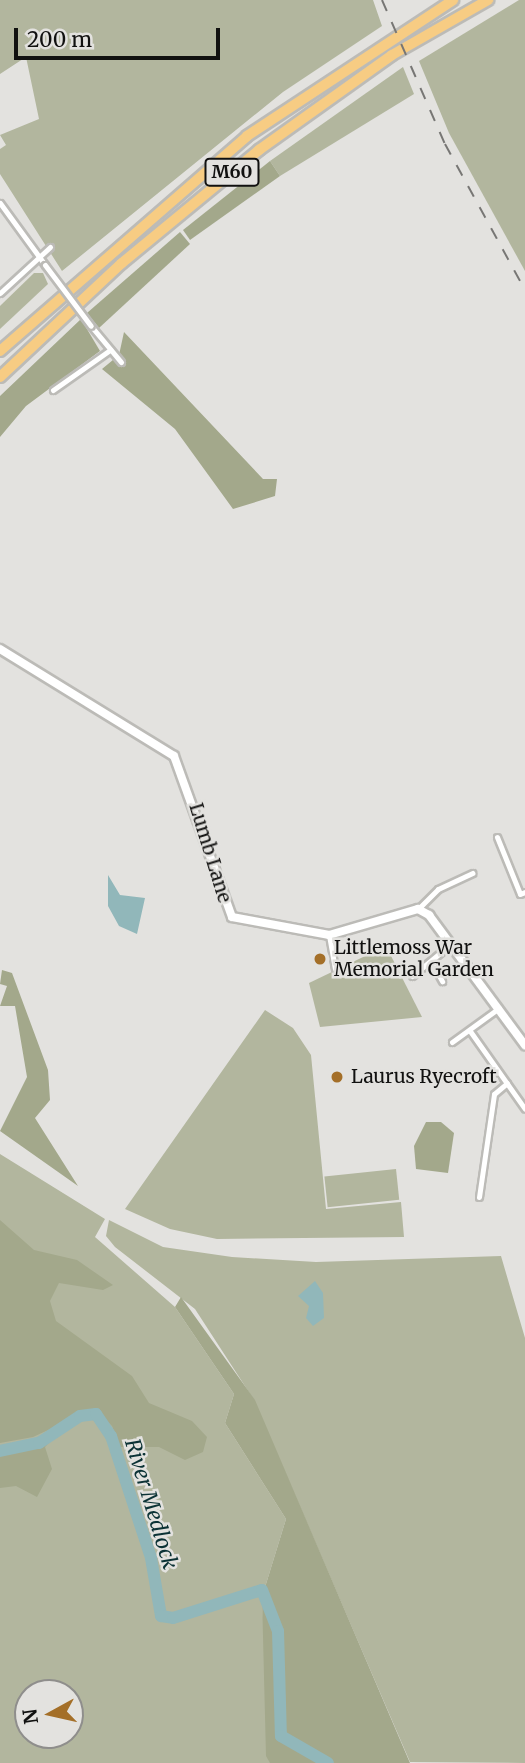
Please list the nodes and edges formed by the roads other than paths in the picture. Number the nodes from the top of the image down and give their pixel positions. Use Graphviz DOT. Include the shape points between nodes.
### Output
graph roads {
  1 [pos="453,0"];
  2 [pos="488,0"];
  3 [pos="0,203"];
  4 [pos="50,247"];
  5 [pos="38,256"];
  6 [pos="0,293"];
  7 [pos="0,351"];
  8 [pos="110,351"];
  9 [pos="121,362"];
  10 [pos="0,377"];
  11 [pos="53,390"];
  12 [pos="0,649"];
  13 [pos="497,837"];
  14 [pos="472,873"];
  15 [pos="522,893"];
  16 [pos="511,898"];
  17 [pos="418,909"];
  18 [pos="329,935"];
  19 [pos="451,944"];
  20 [pos="432,963"];
  21 [pos="335,968"];
  22 [pos="412,976"];
  23 [pos="442,981"];
  24 [pos="499,1008"];
  25 [pos="470,1031"];
  26 [pos="453,1042"];
  27 [pos="525,1045"];
  28 [pos="507,1083"];
  29 [pos="525,1109"];
  30 [pos="479,1197"];
  1 -- 7 [label="highway, M60" via="247,136"];
  2 -- 10 [label="highway, M60" via="392,55 259,150 122,263"];
  3 -- 5 [label="street"];
  4 -- 5 [label="street"];
  5 -- 6 [label="street"];
  5 -- 8 [label="street, bridge"];
  8 -- 9 [label="street"];
  8 -- 11 [label="street"];
  12 -- 18 [label="street, Lumb Lane" via="174,756 232,917"];
  13 -- 15 [label="street"];
  14 -- 17 [label="street" via="438,889"];
  15 -- 16 [label="street"];
  17 -- 18 [label="street, Lumb Lane"];
  17 -- 19 [label="street"];
  18 -- 21 [label="street"];
  19 -- 20 [label="street"];
  19 -- 24 [label="street"];
  20 -- 22 [label="street"];
  20 -- 23 [label="street"];
  24 -- 25 [label="street"];
  24 -- 27 [label="street"];
  25 -- 26 [label="street"];
  25 -- 28 [label="street"];
  28 -- 29 [label="street"];
  28 -- 30 [label="street" via="494,1094"];
}
